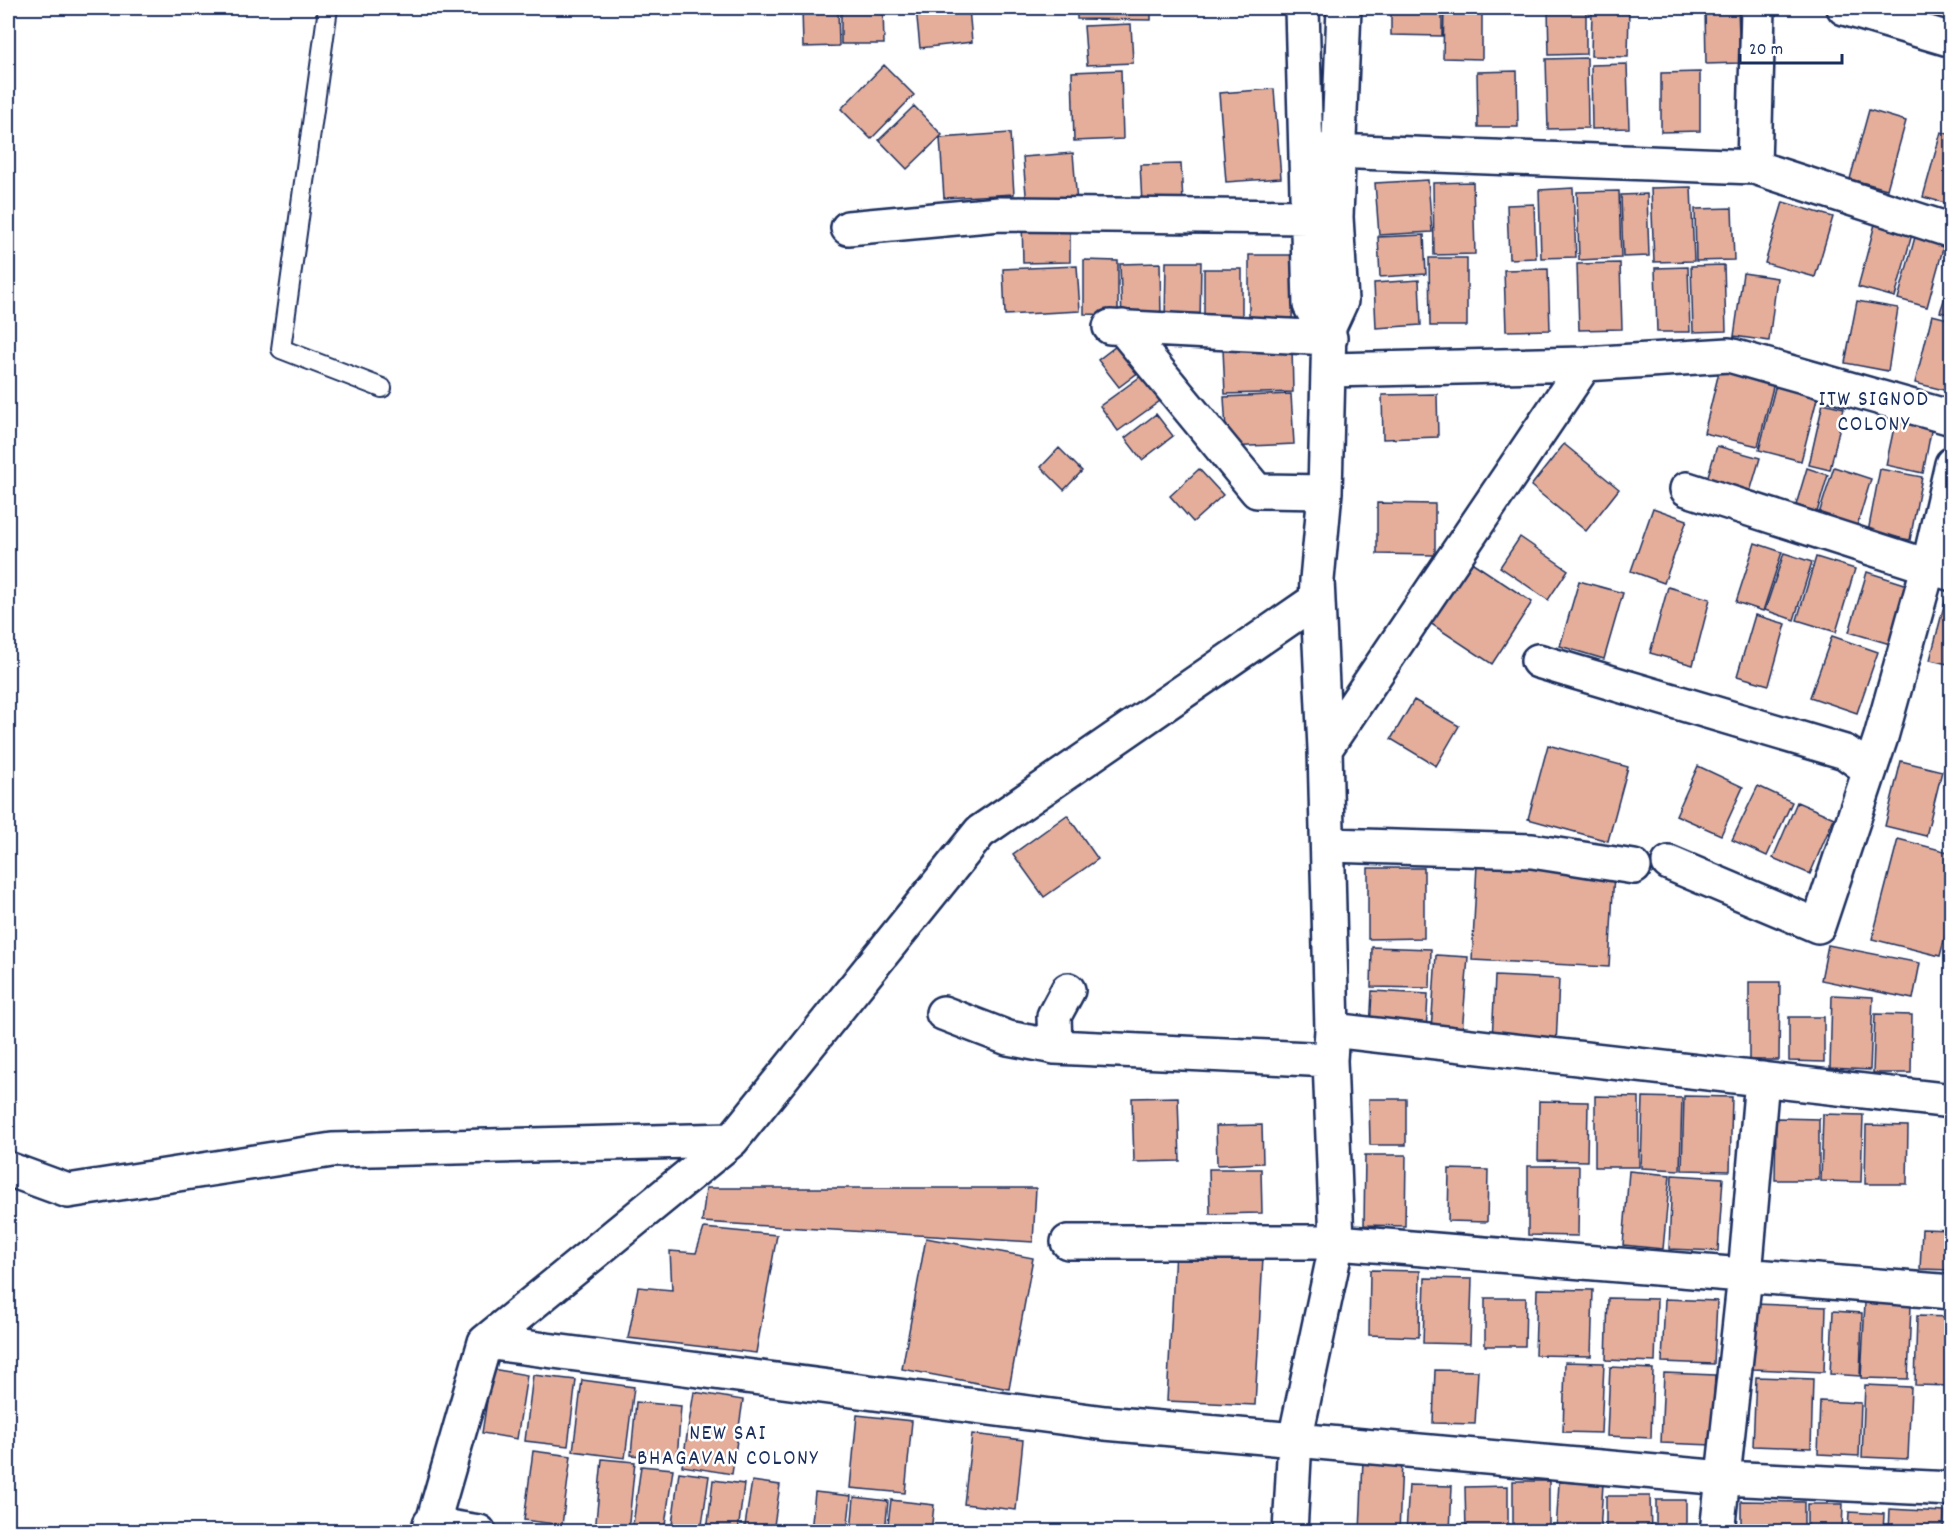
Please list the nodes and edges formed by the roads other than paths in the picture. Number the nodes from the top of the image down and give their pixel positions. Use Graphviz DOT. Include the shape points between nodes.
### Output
graph roads {
  1 [pos="328,8"];
  2 [pos="1302,8"];
  3 [pos="1344,8"];
  4 [pos="1758,8"];
  5 [pos="1844,8"];
  6 [pos="1952,40"];
  7 [pos="1338,149"];
  8 [pos="1306,150"];
  9 [pos="1754,167"];
  10 [pos="1307,217"];
  11 [pos="848,228"];
  12 [pos="1952,231"];
  13 [pos="1329,333"];
  14 [pos="1585,364"];
  15 [pos="1330,370"];
  16 [pos="382,388"];
  17 [pos="1952,417"];
  18 [pos="1952,464"];
  19 [pos="1687,489"];
  20 [pos="1324,492"];
  21 [pos="1940,571"];
  22 [pos="1317,580"];
  23 [pos="1538,662"];
  24 [pos="1325,749"];
  25 [pos="1870,770"];
  26 [pos="1328,844"];
  27 [pos="1669,863"];
  28 [pos="1635,867"];
  29 [pos="1068,990"];
  30 [pos="943,1013"];
  31 [pos="1331,1045"];
  32 [pos="1055,1047"];
  33 [pos="1762,1079"];
  34 [pos="1952,1101"];
  35 [pos="732,1140"];
  36 [pos="8,1169"];
  37 [pos="1068,1242"];
  38 [pos="1337,1242"];
  39 [pos="1745,1275"];
  40 [pos="1952,1292"];
  41 [pos="485,1342"];
  42 [pos="1295,1440"];
  43 [pos="1724,1478"];
  44 [pos="1952,1489"];
  45 [pos="430,1528"];
  46 [pos="480,1532"];
  47 [pos="1290,1532"];
  48 [pos="1717,1532"];
  1 -- 16 [label="lane" via="281,349"];
  2 -- 8 [label="street"];
  3 -- 7 [label="street"];
  4 -- 9 [label="street"];
  5 -- 6 [label="street"];
  7 -- 8 [label="street"];
  7 -- 9 [label="street"];
  7 -- 13 [label="street" via="1336,217 1341,301"];
  8 -- 10 [label="street"];
  9 -- 12 [label="street"];
  10 -- 11 [label="street" via="999,214"];
  10 -- 13 [label="street" via="1310,305"];
  13 -- 15 [label="street"];
  13 -- 20 [label="street" via="1111,327 1257,491"];
  14 -- 15 [label="street"];
  14 -- 17 [label="street" via="1729,355"];
  14 -- 24 [label="street"];
  15 -- 20 [label="street"];
  18 -- 21 [label="street"];
  19 -- 21 [label="street"];
  20 -- 22 [label="street"];
  21 -- 25 [label="street"];
  22 -- 24 [label="street"];
  22 -- 35 [label="street" via="1316,600 980,832"];
  23 -- 25 [label="street" via="1845,752"];
  24 -- 26 [label="street"];
  25 -- 27 [label="street" via="1818,926"];
  26 -- 28 [label="street" via="1532,851"];
  26 -- 31 [label="street"];
  29 -- 32 [label="street" via="1054,1016"];
  30 -- 32 [label="street" via="1008,1038"];
  31 -- 32 [label="street"];
  31 -- 33 [label="street"];
  31 -- 38 [label="street"];
  33 -- 34 [label="street"];
  33 -- 39 [label="street"];
  35 -- 36 [label="street" via="332,1150 68,1191"];
  35 -- 41 [label="street"];
  37 -- 38 [label="street"];
  38 -- 39 [label="street"];
  38 -- 42 [label="street"];
  39 -- 40 [label="street"];
  39 -- 43 [label="street"];
  41 -- 42 [label="street" via="1105,1424"];
  41 -- 45 [label="street"];
  42 -- 43 [label="street"];
  42 -- 47 [label="street"];
  43 -- 44 [label="street"];
  43 -- 48 [label="street"];
  45 -- 46 [label="street"];
}
